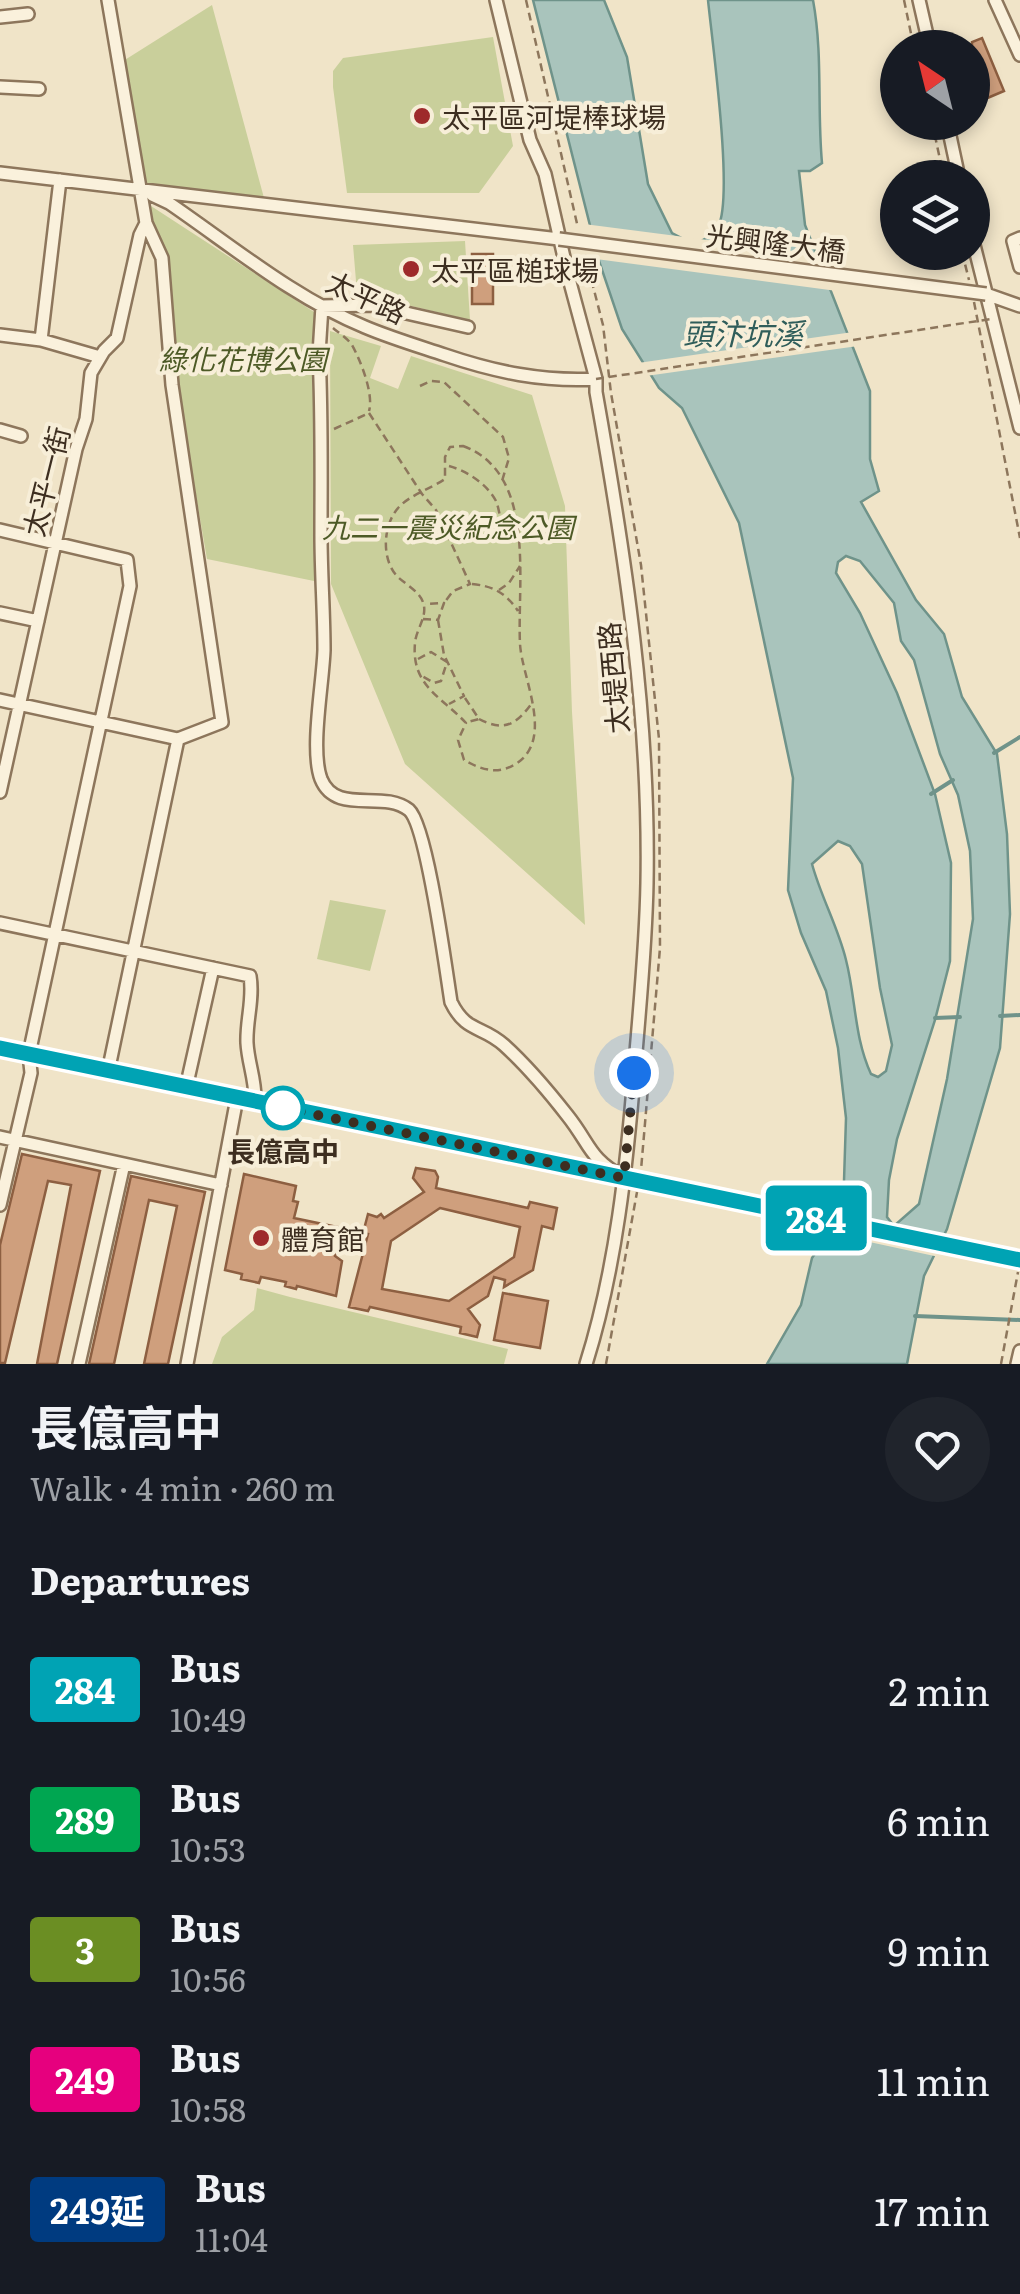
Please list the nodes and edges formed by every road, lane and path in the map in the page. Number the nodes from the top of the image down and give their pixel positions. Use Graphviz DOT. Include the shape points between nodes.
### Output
graph roads {
  1 [pos="108,0"];
  2 [pos="496,0"];
  3 [pos="526,0"];
  4 [pos="904,0"];
  5 [pos="920,0"];
  6 [pos="995,0"];
  7 [pos="28,14"];
  8 [pos="0,17"];
  9 [pos="910,30"];
  10 [pos="926,30"];
  11 [pos="1020,55"];
  12 [pos="0,88"];
  13 [pos="39,89"];
  14 [pos="0,173"];
  15 [pos="60,180"];
  16 [pos="142,191"];
  17 [pos="146,223"];
  18 [pos="1020,238"];
  19 [pos="560,239"];
  20 [pos="581,239"];
  21 [pos="585,256"];
  22 [pos="1020,267"];
  23 [pos="980,270"];
  24 [pos="986,294"];
  25 [pos="1020,306"];
  26 [pos="322,312"];
  27 [pos="985,320"];
  28 [pos="468,326"];
  29 [pos="0,334"];
  30 [pos="41,340"];
  31 [pos="100,357"];
  32 [pos="596,378"];
  33 [pos="420,386"];
  34 [pos="611,393"];
  35 [pos="369,413"];
  36 [pos="1020,428"];
  37 [pos="0,430"];
  38 [pos="322,434"];
  39 [pos="20,436"];
  40 [pos="448,466"];
  41 [pos="502,481"];
  42 [pos="422,494"];
  43 [pos="0,530"];
  44 [pos="1020,538"];
  45 [pos="519,540"];
  46 [pos="55,542"];
  47 [pos="520,566"];
  48 [pos="470,584"];
  49 [pos="498,590"];
  50 [pos="444,603"];
  51 [pos="423,604"];
  52 [pos="0,612"];
  53 [pos="520,613"];
  54 [pos="422,619"];
  55 [pos="438,620"];
  56 [pos="38,621"];
  57 [pos="416,660"];
  58 [pos="447,662"];
  59 [pos="420,676"];
  60 [pos="464,696"];
  61 [pos="0,700"];
  62 [pos="532,702"];
  63 [pos="19,704"];
  64 [pos="449,704"];
  65 [pos="479,719"];
  66 [pos="101,722"];
  67 [pos="466,723"];
  68 [pos="178,739"];
  69 [pos="0,792"];
  70 [pos="0,923"];
  71 [pos="55,935"];
  72 [pos="134,952"];
  73 [pos="213,968"];
  74 [pos="0,1048"];
  75 [pos="29,1054"];
  76 [pos="108,1072"];
  77 [pos="186,1088"];
  78 [pos="237,1098"];
  79 [pos="255,1102"];
  80 [pos="0,1136"];
  81 [pos="16,1140"];
  82 [pos="124,1164"];
  83 [pos="624,1178"];
  84 [pos="640,1182"];
  85 [pos="221,1185"];
  86 [pos="0,1205"];
  87 [pos="1018,1260"];
  88 [pos="1020,1350"];
  89 [pos="80,1364"];
  90 [pos="188,1364"];
  91 [pos="586,1364"];
  92 [pos="606,1364"];
  93 [pos="1001,1364"];
  94 [pos="1017,1364"];
  1 -- 16 [label="street, 太平一街"];
  2 -- 19 [label="street, 太堤西路"];
  3 -- 20 [label="path"];
  4 -- 9 [label="path"];
  5 -- 10 [label="street"];
  6 -- 11 [label="street"];
  7 -- 8 [label="street"];
  12 -- 13 [label="street"];
  14 -- 15 [label="street, 太平路"];
  15 -- 16 [label="street, 太平路"];
  15 -- 30 [label="street"];
  16 -- 17 [label="street, 太平一街"];
  16 -- 19 [label="street, 太平路"];
  16 -- 26 [label="street, 太平路" via="169,203"];
  17 -- 31 [label="street, 太平一街" via="117,338"];
  17 -- 68 [label="street" via="162,258 172,384 222,722"];
  18 -- 22 [label="street" via="1012,241"];
  19 -- 24 [label="street, 光興隆大橋, bridge"];
  19 -- 32 [label="street, 太堤西路"];
  21 -- 34 [label="path"];
  23 -- 24 [label="street"];
  24 -- 25 [label="street, 光興隆大橋"];
  24 -- 27 [label="street"];
  26 -- 28 [label="street" via="370,305"];
  26 -- 32 [label="street, 太平路" via="488,369"];
  26 -- 35 [label="path" via="351,343 370,388"];
  26 -- 38 [label="street"];
  27 -- 32 [label="path, bridge"];
  27 -- 36 [label="street"];
  27 -- 44 [label="path"];
  29 -- 30 [label="street"];
  30 -- 31 [label="street"];
  31 -- 46 [label="street, 太平一街"];
  32 -- 83 [label="street, 太堤西路" via="639,675 646,832 644,959"];
  33 -- 41 [label="path" via="444,382 502,438 509,458"];
  35 -- 38 [label="path"];
  35 -- 42 [label="path"];
  37 -- 39 [label="street"];
  38 -- 83 [label="street" via="320,778 341,799 391,802 413,814 458,1016 503,1044 568,1116 599,1164"];
  40 -- 42 [label="path" via="445,478"];
  40 -- 45 [label="path" via="484,487 498,505 505,534"];
  40 -- 45 [label="path" via="450,448 463,446 488,458 513,502"];
  42 -- 48 [label="path"];
  42 -- 51 [label="path" via="399,507 386,558"];
  43 -- 46 [label="street"];
  45 -- 47 [label="path"];
  46 -- 56 [label="street, 太平一街"];
  46 -- 66 [label="street" via="127,560 130,586"];
  47 -- 49 [label="path"];
  47 -- 53 [label="path"];
  48 -- 49 [label="path"];
  48 -- 50 [label="path"];
  49 -- 53 [label="path"];
  50 -- 51 [label="path"];
  50 -- 55 [label="path"];
  51 -- 54 [label="path"];
  52 -- 56 [label="street"];
  53 -- 62 [label="path"];
  54 -- 55 [label="path"];
  54 -- 57 [label="path"];
  55 -- 58 [label="path"];
  56 -- 63 [label="street, 太平一街"];
  57 -- 58 [label="path" via="431,652"];
  57 -- 59 [label="path"];
  58 -- 59 [label="path" via="442,681"];
  58 -- 60 [label="path"];
  59 -- 64 [label="path" via="432,695"];
  60 -- 64 [label="path"];
  60 -- 65 [label="path"];
  61 -- 63 [label="street"];
  62 -- 65 [label="path" via="510,724 495,727"];
  62 -- 67 [label="path" via="532,745 517,764 501,770 464,760 458,740"];
  63 -- 66 [label="street"];
  63 -- 69 [label="street, 太平一街"];
  64 -- 67 [label="path"];
  65 -- 67 [label="path"];
  66 -- 68 [label="street"];
  66 -- 71 [label="street"];
  68 -- 72 [label="street"];
  70 -- 71 [label="street"];
  71 -- 72 [label="street"];
  71 -- 75 [label="street"];
  72 -- 73 [label="street"];
  72 -- 76 [label="street"];
  73 -- 77 [label="street"];
  73 -- 79 [label="street" via="250,976 247,1044"];
  74 -- 75 [label="street"];
  75 -- 76 [label="street"];
  75 -- 81 [label="street"];
  76 -- 77 [label="street"];
  77 -- 78 [label="street"];
  78 -- 79 [label="street"];
  78 -- 85 [label="street"];
  79 -- 83 [label="street"];
  80 -- 81 [label="street"];
  81 -- 82 [label="street"];
  81 -- 86 [label="street"];
  82 -- 85 [label="street"];
  82 -- 89 [label="street"];
  83 -- 84 [label="street"];
  83 -- 91 [label="street, 太堤西路"];
  84 -- 87 [label="street"];
  84 -- 92 [label="path"];
  85 -- 90 [label="street"];
  87 -- 93 [label="path"];
  88 -- 94 [label="street"];
}
